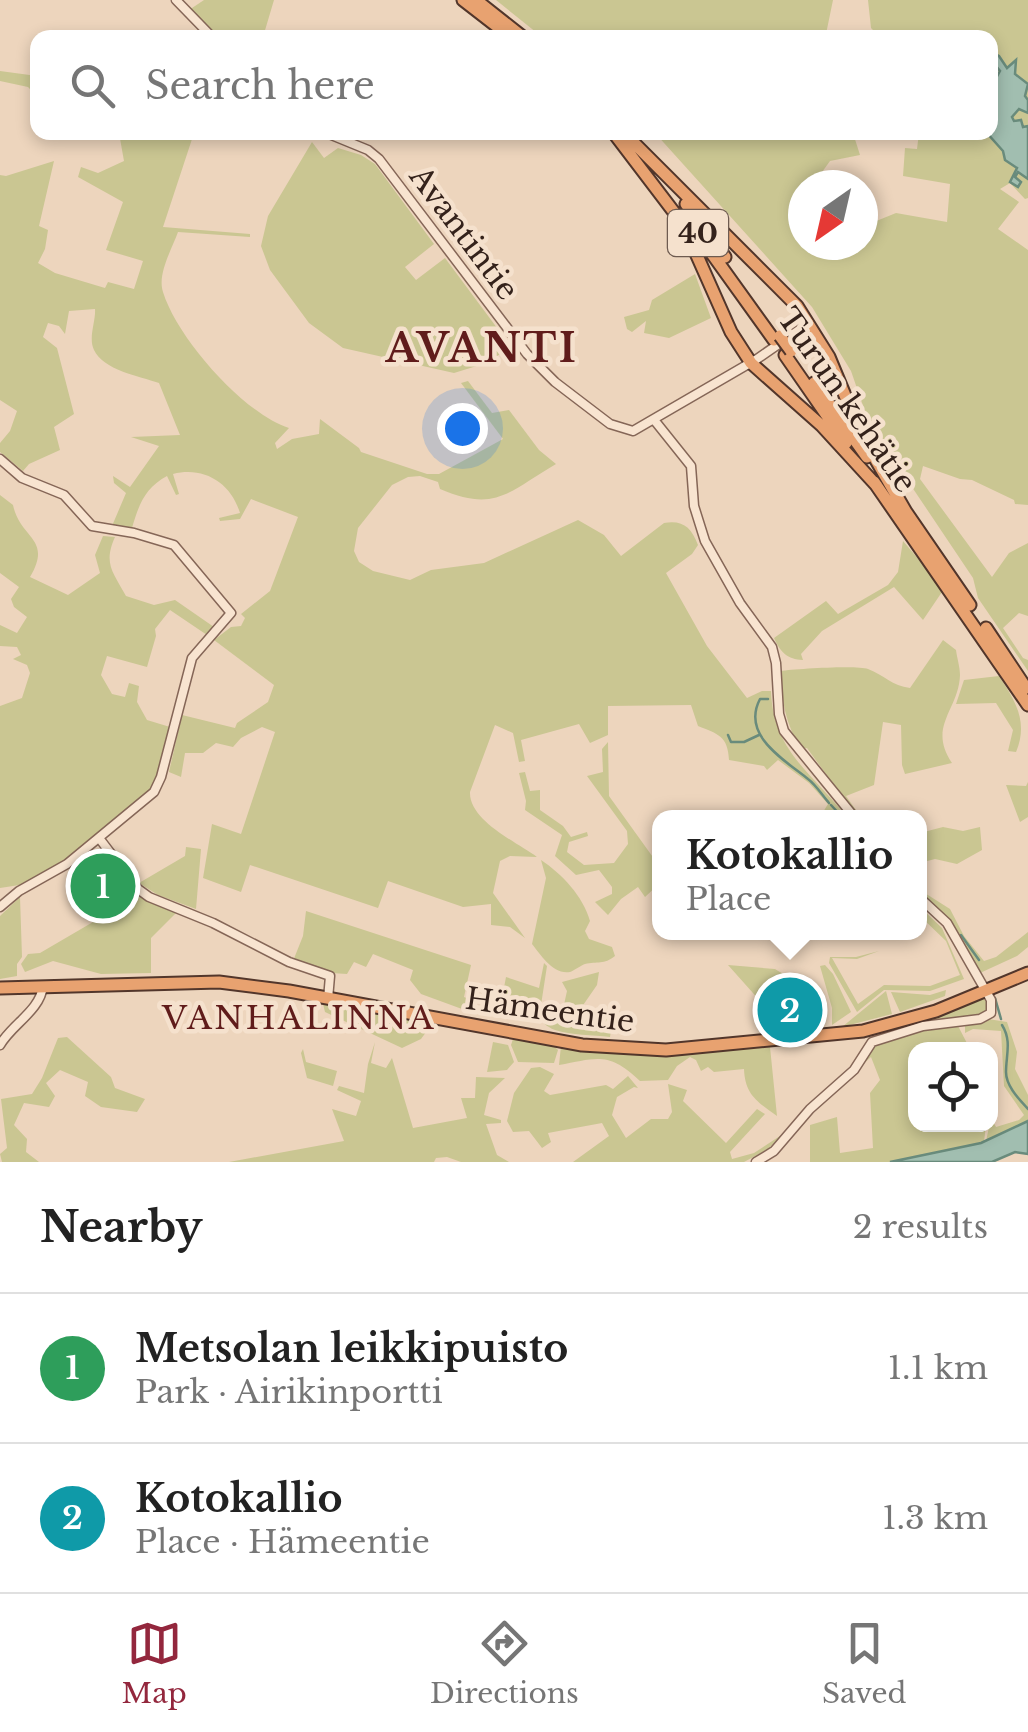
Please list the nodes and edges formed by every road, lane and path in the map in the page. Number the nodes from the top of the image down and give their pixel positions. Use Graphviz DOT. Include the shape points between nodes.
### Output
graph roads {
  1 [pos="176,0"];
  2 [pos="463,0"];
  3 [pos="476,0"];
  4 [pos="205,30"];
  5 [pos="502,30"];
  6 [pos="514,30"];
  7 [pos="344,140"];
  8 [pos="619,140"];
  9 [pos="620,140"];
  10 [pos="631,140"];
  11 [pos="632,140"];
  12 [pos="810,325"];
  13 [pos="777,338"];
  14 [pos="788,353"];
  15 [pos="752,364"];
  16 [pos="654,421"];
  17 [pos="0,458"];
  18 [pos="877,486"];
  19 [pos="906,512"];
  20 [pos="1006,674"];
  21 [pos="1028,692"];
  22 [pos="1028,705"];
  23 [pos="1028,714"];
  24 [pos="849,810"];
  25 [pos="99,838"];
  26 [pos="927,905"];
  27 [pos="0,907"];
  28 [pos="1025,973"];
  29 [pos="43,986"];
  30 [pos="0,988"];
  31 [pos="984,989"];
  32 [pos="328,999"];
  33 [pos="0,1046"];
  34 [pos="756,1162"];
  1 -- 4 [label="street"];
  2 -- 5 [label="highway"];
  3 -- 6 [label="highway"];
  7 -- 16 [label="street, Avantintie" via="379,159 555,382 620,430"];
  8 -- 15 [label="highway" via="683,224"];
  9 -- 13 [label="highway, Turun kehätie / 40"];
  10 -- 13 [label="highway, Turun kehätie / 40" via="692,212"];
  11 -- 12 [label="highway"];
  12 -- 15 [label="street"];
  12 -- 19 [label="highway"];
  13 -- 14 [label="highway, Turun kehätie / 40, bridge"];
  14 -- 18 [label="highway, Turun kehätie / 40"];
  14 -- 19 [label="highway, Turun kehätie / 40"];
  15 -- 16 [label="street"];
  15 -- 18 [label="highway"];
  16 -- 24 [label="street" via="692,468 694,506 707,545 770,643 784,730"];
  17 -- 25 [label="street" via="22,478 64,495 92,526 174,545 231,613 192,658 158,785"];
  18 -- 20 [label="highway, Turun kehätie / 40"];
  19 -- 21 [label="highway, Turun kehätie / 40"];
  20 -- 22 [label="highway, Turun kehätie / 40"];
  20 -- 23 [label="highway"];
  25 -- 27 [label="street"];
  25 -- 32 [label="street" via="138,889 330,976"];
  26 -- 31 [label="street" via="946,923"];
  28 -- 31 [label="highway, Hämeentie"];
  29 -- 30 [label="highway, Hämeentie"];
  29 -- 32 [label="highway, Hämeentie" via="206,982"];
  29 -- 33 [label="street" via="38,1002"];
  31 -- 32 [label="highway, Hämeentie" via="796,1038 681,1049 608,1048"];
  31 -- 34 [label="street" via="992,1005 984,1018 872,1042 858,1066"];
}
